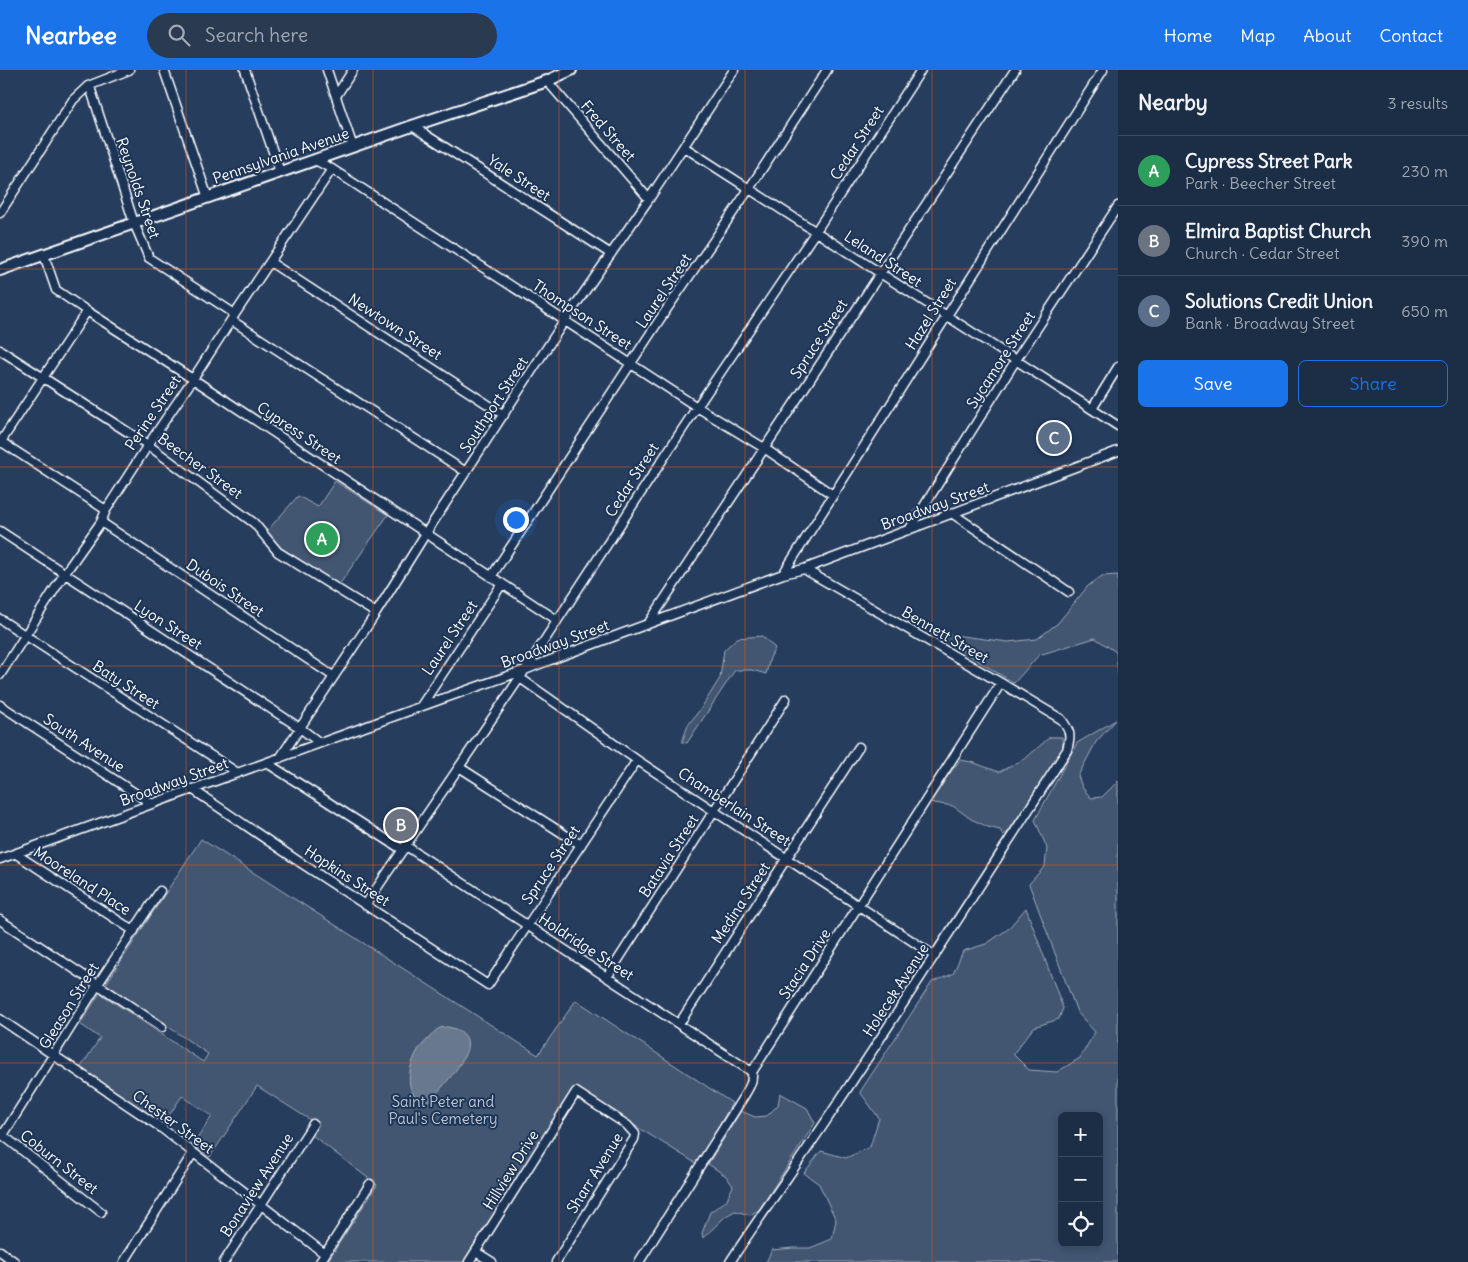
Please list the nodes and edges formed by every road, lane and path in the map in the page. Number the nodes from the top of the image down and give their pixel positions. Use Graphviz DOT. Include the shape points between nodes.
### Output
graph roads {
  1 [pos="129,70"];
  2 [pos="164,70"];
  3 [pos="245,70"];
  4 [pos="327,70"];
  5 [pos="353,70"];
  6 [pos="570,70"];
  7 [pos="734,70"];
  8 [pos="827,70"];
  9 [pos="921,70"];
  10 [pos="1015,70"];
  11 [pos="1103,70"];
  12 [pos="547,81"];
  13 [pos="88,86"];
  14 [pos="336,96"];
  15 [pos="412,126"];
  16 [pos="684,146"];
  17 [pos="353,147"];
  18 [pos="315,160"];
  19 [pos="332,169"];
  20 [pos="280,172"];
  21 [pos="749,189"];
  22 [pos="208,198"];
  23 [pos="649,199"];
  24 [pos="1118,206"];
  25 [pos="0,213"];
  26 [pos="134,223"];
  27 [pos="816,232"];
  28 [pos="611,254"];
  29 [pos="44,255"];
  30 [pos="270,262"];
  31 [pos="0,270"];
  32 [pos="880,272"];
  33 [pos="87,311"];
  34 [pos="946,316"];
  35 [pos="233,317"];
  36 [pos="565,320"];
  37 [pos="0,350"];
  38 [pos="1016,360"];
  39 [pos="631,364"];
  40 [pos="1118,367"];
  41 [pos="43,378"];
  42 [pos="193,379"];
  43 [pos="697,407"];
  44 [pos="1092,409"];
  45 [pos="504,415"];
  46 [pos="1118,426"];
  47 [pos="0,442"];
  48 [pos="148,445"];
  49 [pos="764,448"];
  50 [pos="1118,452"];
  51 [pos="466,472"];
  52 [pos="833,495"];
  53 [pos="106,510"];
  54 [pos="953,514"];
  55 [pos="101,522"];
  56 [pos="909,530"];
  57 [pos="0,531"];
  58 [pos="426,533"];
  59 [pos="804,569"];
  60 [pos="65,573"];
  61 [pos="783,574"];
  62 [pos="491,577"];
  63 [pos="502,584"];
  64 [pos="1069,592"];
  65 [pos="376,613"];
  66 [pos="0,619"];
  67 [pos="557,620"];
  68 [pos="648,624"];
  69 [pos="26,636"];
  70 [pos="525,670"];
  71 [pos="0,675"];
  72 [pos="333,676"];
  73 [pos="520,678"];
  74 [pos="1001,683"];
  75 [pos="786,699"];
  76 [pos="0,705"];
  77 [pos="421,706"];
  78 [pos="300,728"];
  79 [pos="1068,728"];
  80 [pos="320,743"];
  81 [pos="859,747"];
  82 [pos="280,758"];
  83 [pos="637,760"];
  84 [pos="267,763"];
  85 [pos="459,767"];
  86 [pos="238,773"];
  87 [pos="192,789"];
  88 [pos="152,804"];
  89 [pos="714,812"];
  90 [pos="581,845"];
  91 [pos="404,848"];
  92 [pos="16,854"];
  93 [pos="786,858"];
  94 [pos="0,859"];
  95 [pos="160,891"];
  96 [pos="366,904"];
  97 [pos="858,906"];
  98 [pos="0,920"];
  99 [pos="527,925"];
  100 [pos="134,931"];
  101 [pos="935,956"];
  102 [pos="607,978"];
  103 [pos="98,984"];
  104 [pos="488,985"];
  105 [pos="0,1019"];
  106 [pos="679,1024"];
  107 [pos="162,1027"];
  108 [pos="54,1055"];
  109 [pos="752,1072"];
  110 [pos="576,1092"];
  111 [pos="313,1124"];
  112 [pos="1,1134"];
  113 [pos="193,1153"];
  114 [pos="370,1184"];
  115 [pos="261,1205"];
  116 [pos="101,1212"];
  117 [pos="0,1251"];
  118 [pos="476,1252"];
  119 [pos="326,1254"];
  120 [pos="15,1262"];
  121 [pos="124,1262"];
  122 [pos="224,1262"];
  123 [pos="320,1262"];
  124 [pos="469,1262"];
  125 [pos="492,1262"];
  126 [pos="556,1262"];
  127 [pos="639,1262"];
  128 [pos="730,1262"];
  1 -- 13 [label="street"];
  2 -- 22 [label="street"];
  3 -- 20 [label="street"];
  4 -- 14 [label="street"];
  5 -- 14 [label="street"];
  6 -- 12 [label="main road, Pennsylvania Avenue"];
  7 -- 16 [label="street, Southport Street"];
  8 -- 21 [label="street, Laurel Street"];
  9 -- 27 [label="street, Cedar Street"];
  10 -- 32 [label="street, Spruce Street"];
  11 -- 34 [label="street, Hazel Street"];
  12 -- 15 [label="main road, Pennsylvania Avenue"];
  12 -- 23 [label="street, Fred Street"];
  13 -- 25 [label="street" via="72,100"];
  13 -- 26 [label="street, Reynolds Street"];
  14 -- 17 [label="street"];
  15 -- 17 [label="main road, Pennsylvania Avenue"];
  15 -- 28 [label="street, Yale Street"];
  16 -- 21 [label="street, Leland Street"];
  16 -- 23 [label="street, Southport Street"];
  17 -- 18 [label="main road, Pennsylvania Avenue"];
  18 -- 19 [label="street, Thompson Street"];
  18 -- 20 [label="main road, Pennsylvania Avenue"];
  19 -- 30 [label="street, Perine Street"];
  19 -- 36 [label="street, Thompson Street"];
  20 -- 22 [label="main road, Pennsylvania Avenue"];
  21 -- 27 [label="street, Leland Street"];
  21 -- 39 [label="street, Laurel Street"];
  22 -- 26 [label="main road, Pennsylvania Avenue"];
  23 -- 28 [label="street, Southport Street"];
  24 -- 38 [label="street, Sycamore Street"];
  26 -- 29 [label="main road, Pennsylvania Avenue"];
  26 -- 35 [label="street, Reynolds Street" via="149,258"];
  27 -- 32 [label="street, Leland Street"];
  27 -- 43 [label="street, Cedar Street"];
  28 -- 36 [label="street, Southport Street"];
  29 -- 31 [label="main road, Pennsylvania Avenue"];
  29 -- 33 [label="street, Cypress Street" via="56,290"];
  30 -- 35 [label="street, Perine Street"];
  30 -- 45 [label="street, Newtown Street"];
  32 -- 34 [label="street, Leland Street"];
  32 -- 49 [label="street, Spruce Street"];
  33 -- 41 [label="street"];
  33 -- 42 [label="street, Cypress Street"];
  34 -- 38 [label="street, Leland Street"];
  34 -- 52 [label="street, Hazel Street"];
  35 -- 42 [label="street, Perine Street"];
  35 -- 51 [label="street, Reynolds Street"];
  36 -- 39 [label="street, Thompson Street"];
  36 -- 45 [label="street, Southport Street"];
  37 -- 41 [label="street, Beecher Street"];
  38 -- 44 [label="street, Leland Street"];
  38 -- 56 [label="street, Sycamore Street"];
  39 -- 43 [label="street, Thompson Street"];
  39 -- 62 [label="street, Laurel Street"];
  40 -- 44 [label="street"];
  41 -- 47 [label="street"];
  41 -- 48 [label="street, Beecher Street"];
  42 -- 48 [label="street, Perine Street"];
  42 -- 58 [label="street, Cypress Street"];
  43 -- 49 [label="street, Thompson Street"];
  43 -- 67 [label="street, Cedar Street"];
  44 -- 46 [label="street, Leland Street"];
  45 -- 51 [label="street, Southport Street"];
  47 -- 53 [label="street"];
  48 -- 53 [label="street, Perine Street"];
  48 -- 65 [label="street, Beecher Street" via="254,523 278,552"];
  49 -- 52 [label="street, Thompson Street"];
  49 -- 68 [label="street, Spruce Street"];
  50 -- 54 [label="street, Broadway Street"];
  51 -- 58 [label="street, Southport Street"];
  52 -- 61 [label="street, Hazel Street"];
  53 -- 55 [label="street, Perine Street"];
  54 -- 56 [label="street, Broadway Street"];
  54 -- 64 [label="street"];
  55 -- 60 [label="street, Perine Street"];
  55 -- 72 [label="street, Dubois Street"];
  56 -- 59 [label="street, Broadway Street"];
  57 -- 60 [label="street, Lyon Street"];
  58 -- 62 [label="street, Cypress Street"];
  58 -- 65 [label="street, Southport Street"];
  59 -- 61 [label="street, Broadway Street"];
  59 -- 74 [label="street, Bennett Street"];
  60 -- 69 [label="street, Perine Street"];
  60 -- 78 [label="street, Lyon Street"];
  61 -- 68 [label="street, Broadway Street"];
  62 -- 63 [label="street, Cypress Street"];
  63 -- 67 [label="street, Cypress Street"];
  63 -- 77 [label="street, Laurel Street"];
  65 -- 72 [label="street, Southport Street"];
  66 -- 69 [label="street, Baty Street"];
  67 -- 70 [label="street, Cedar Street"];
  68 -- 70 [label="street, Broadway Street"];
  69 -- 71 [label="street, Perine Street"];
  69 -- 86 [label="street, Baty Street"];
  70 -- 73 [label="street, Cedar Street"];
  70 -- 77 [label="street, Broadway Street"];
  72 -- 78 [label="street, Southport Street"];
  73 -- 83 [label="street, Chamberlain Street"];
  73 -- 85 [label="street, Cedar Street"];
  74 -- 79 [label="street, Bennett Street" via="1061,719"];
  74 -- 97 [label="street, Stacia Drive"];
  75 -- 89 [label="street, Batavia Street"];
  76 -- 88 [label="street, South Avenue"];
  77 -- 80 [label="street, Broadway Street"];
  78 -- 80 [label="street, Lyon Street"];
  78 -- 82 [label="street, Southport Street"];
  79 -- 101 [label="street, Holecek Avenue" via="1067,750"];
  80 -- 82 [label="street, Broadway Street"];
  81 -- 93 [label="street, Medina Street"];
  82 -- 84 [label="street, Broadway Street"];
  83 -- 89 [label="street, Chamberlain Street"];
  83 -- 90 [label="street, Spruce Street"];
  84 -- 86 [label="street, Broadway Street"];
  84 -- 91 [label="street, Holdridge Street"];
  85 -- 90 [label="street"];
  85 -- 91 [label="street, Cedar Street"];
  86 -- 87 [label="street, Broadway Street"];
  87 -- 88 [label="street, Broadway Street"];
  87 -- 96 [label="street, Hopkins Street"];
  88 -- 92 [label="street, Broadway Street"];
  89 -- 93 [label="street, Chamberlain Street"];
  89 -- 102 [label="street, Batavia Street"];
  90 -- 99 [label="street, Spruce Street"];
  91 -- 96 [label="street, Cedar Street"];
  91 -- 99 [label="street, Holdridge Street"];
  92 -- 94 [label="street, Broadway Street"];
  92 -- 100 [label="street, Mooreland Place"];
  93 -- 97 [label="street, Chamberlain Street"];
  93 -- 106 [label="street, Medina Street"];
  95 -- 100 [label="street, Gleason Street"];
  96 -- 104 [label="street, Hopkins Street"];
  97 -- 101 [label="street, Chamberlain Street"];
  97 -- 109 [label="street, Stacia Drive"];
  98 -- 103 [label="street"];
  99 -- 102 [label="street, Holdridge Street"];
  99 -- 104 [label="street, Spruce Street"];
  100 -- 103 [label="street, Gleason Street"];
  101 -- 128 [label="street, Holecek Avenue"];
  102 -- 106 [label="street, Holdridge Street"];
  103 -- 107 [label="street"];
  103 -- 108 [label="street, Gleason Street"];
  105 -- 108 [label="street, Chester Street"];
  106 -- 109 [label="street, Holdridge Street"];
  108 -- 112 [label="street, Gleason Street"];
  108 -- 113 [label="street, Chester Street"];
  109 -- 127 [label="street, Stacia Drive" via="753,1079 744,1096"];
  110 -- 118 [label="street, Hillview Drive"];
  110 -- 126 [label="street, Sharr Avenue" via="627,1125 635,1134"];
  111 -- 115 [label="street, Bonaview Avenue"];
  112 -- 116 [label="street, Coburn Street"];
  113 -- 115 [label="street, Chester Street"];
  113 -- 121 [label="street"];
  114 -- 119 [label="street"];
  115 -- 119 [label="street, Chester Street"];
  115 -- 122 [label="street, Bonaview Avenue"];
  117 -- 120 [label="street"];
  118 -- 124 [label="street, Hillview Drive"];
  118 -- 125 [label="street"];
  119 -- 123 [label="street"];
}
